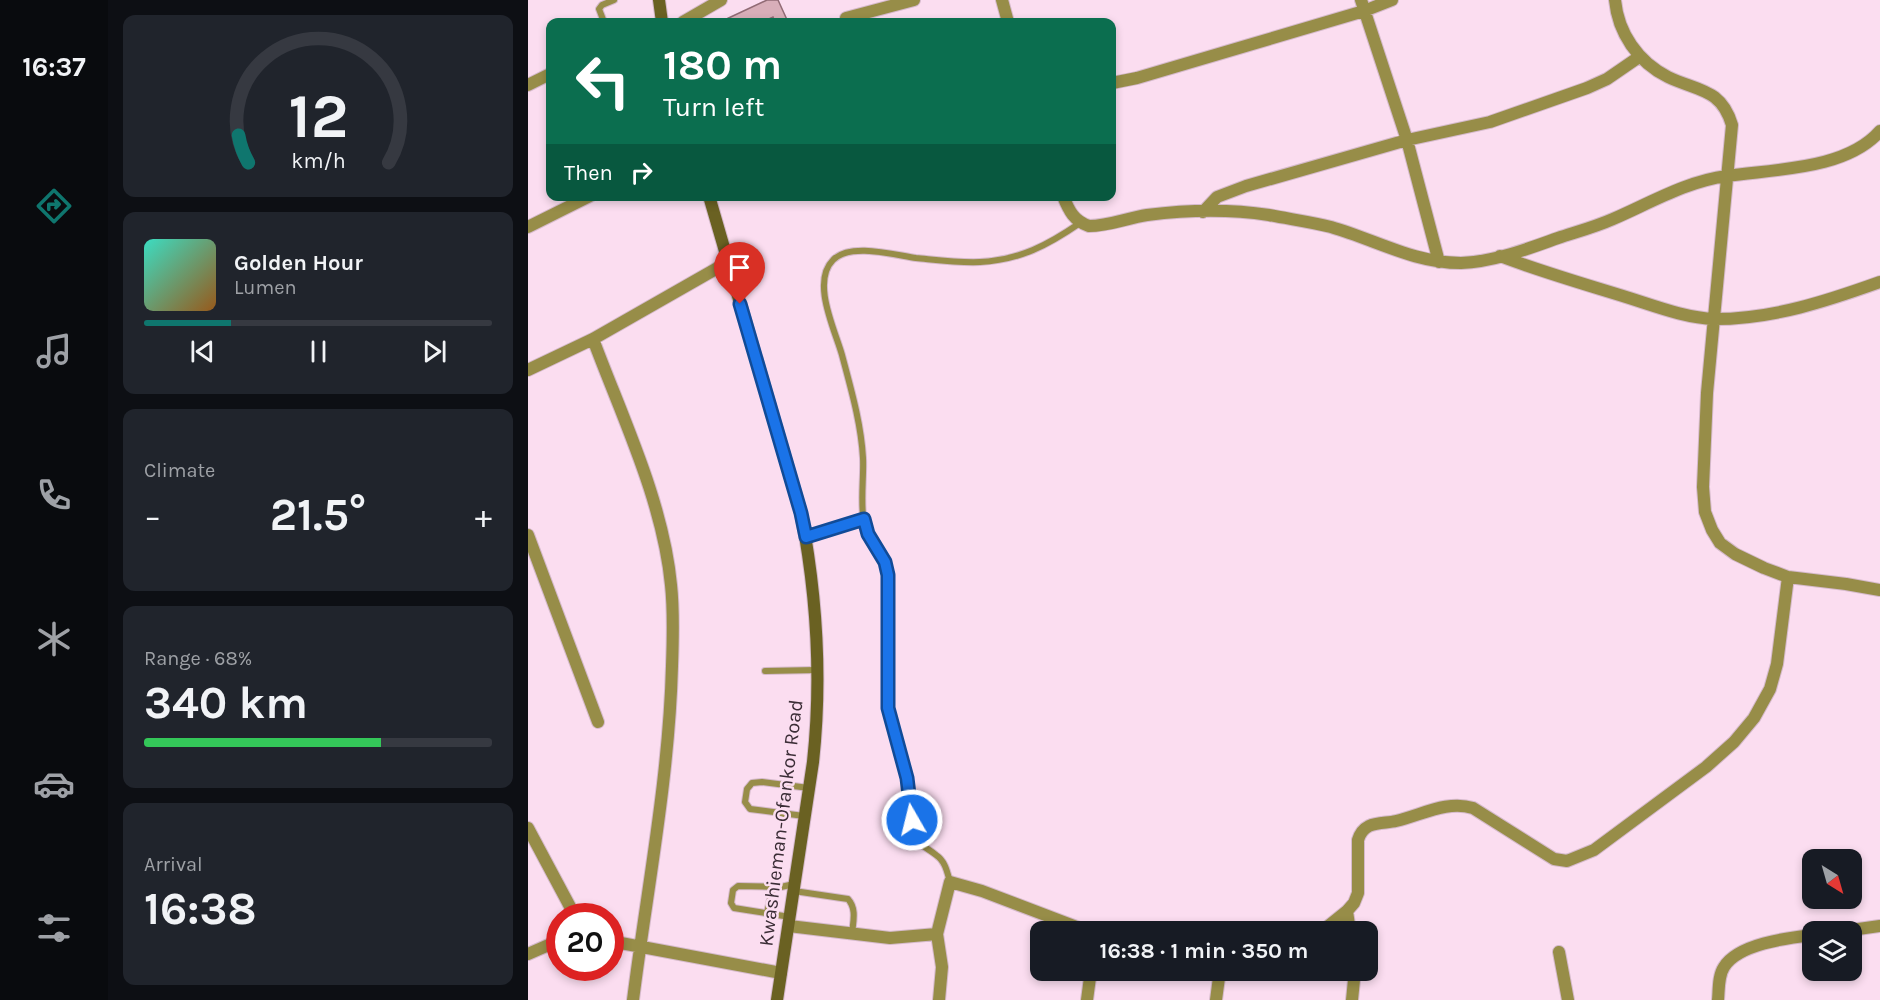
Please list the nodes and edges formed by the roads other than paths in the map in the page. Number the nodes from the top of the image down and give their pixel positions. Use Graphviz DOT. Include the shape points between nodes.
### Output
graph roads {
  1 [pos="614,0"];
  2 [pos="659,0"];
  3 [pos="721,0"];
  4 [pos="914,0"];
  5 [pos="1002,0"];
  6 [pos="1392,0"];
  7 [pos="1615,0"];
  8 [pos="1363,5"];
  9 [pos="602,18"];
  10 [pos="661,18"];
  11 [pos="690,18"];
  12 [pos="846,18"];
  13 [pos="1007,18"];
  14 [pos="1639,57"];
  15 [pos="546,76"];
  16 [pos="1116,82"];
  17 [pos="528,85"];
  18 [pos="1880,131"];
  19 [pos="1407,140"];
  20 [pos="1727,176"];
  21 [pos="580,201"];
  22 [pos="710,201"];
  23 [pos="1066,201"];
  24 [pos="1203,212"];
  25 [pos="1080,223"];
  26 [pos="528,227"];
  27 [pos="1500,256"];
  28 [pos="728,262"];
  29 [pos="1439,262"];
  30 [pos="1880,282"];
  31 [pos="1713,319"];
  32 [pos="593,339"];
  33 [pos="528,370"];
  34 [pos="864,519"];
  35 [pos="528,535"];
  36 [pos="806,537"];
  37 [pos="1788,577"];
  38 [pos="1880,590"];
  39 [pos="818,670"];
  40 [pos="765,671"];
  41 [pos="598,722"];
  42 [pos="789,786"];
  43 [pos="809,788"];
  44 [pos="784,814"];
  45 [pos="804,816"];
  46 [pos="528,828"];
  47 [pos="950,882"];
  48 [pos="773,887"];
  49 [pos="793,887"];
  50 [pos="568,903"];
  51 [pos="1347,911"];
  52 [pos="767,913"];
  53 [pos="1061,921"];
  54 [pos="1335,921"];
  55 [pos="1348,921"];
  56 [pos="790,922"];
  57 [pos="1880,926"];
  58 [pos="1862,929"];
  59 [pos="852,934"];
  60 [pos="937,934"];
  61 [pos="1802,936"];
  62 [pos="624,944"];
  63 [pos="546,946"];
  64 [pos="640,947"];
  65 [pos="1559,952"];
  66 [pos="528,954"];
  67 [pos="781,973"];
  68 [pos="1090,981"];
  69 [pos="1218,981"];
  70 [pos="1354,981"];
  71 [pos="633,1000"];
  72 [pos="777,1000"];
  73 [pos="939,1000"];
  74 [pos="1088,1000"];
  75 [pos="1215,1000"];
  76 [pos="1352,1000"];
  77 [pos="1569,1000"];
  78 [pos="1718,1000"];
  1 -- 9 [label="lane" via="599,9"];
  2 -- 10 [label="main road"];
  3 -- 11 [label="street"];
  4 -- 12 [label="street"];
  5 -- 13 [label="street"];
  6 -- 8 [label="street"];
  7 -- 14 [label="street" via="1621,28"];
  8 -- 16 [label="street"];
  8 -- 19 [label="street"];
  14 -- 19 [label="street" via="1587,88 1496,120"];
  14 -- 20 [label="street" via="1670,78 1708,93 1728,112 1732,125"];
  15 -- 17 [label="street"];
  18 -- 20 [label="street" via="1858,148 1827,161 1803,168"];
  19 -- 24 [label="street" via="1226,192"];
  19 -- 29 [label="street"];
  20 -- 27 [label="street" via="1681,189 1611,220"];
  20 -- 31 [label="street"];
  21 -- 26 [label="street"];
  22 -- 28 [label="main road, Kwashieman-Ofankor Road"];
  23 -- 25 [label="street"];
  24 -- 25 [label="street" via="1144,216 1097,226"];
  24 -- 29 [label="street" via="1266,215 1320,225"];
  25 -- 34 [label="lane" via="1040,249 981,262 855,251 833,259 823,277 826,303 859,423"];
  27 -- 29 [label="street" via="1464,263"];
  27 -- 31 [label="street" via="1671,311"];
  28 -- 32 [label="street"];
  28 -- 36 [label="main road, Kwashieman-Ofankor Road"];
  30 -- 31 [label="street" via="1809,307"];
  31 -- 37 [label="street" via="1703,487 1705,513 1720,543 1735,554"];
  32 -- 33 [label="street"];
  32 -- 64 [label="street" via="651,494 671,585 671,714"];
  34 -- 36 [label="lane"];
  34 -- 47 [label="lane" via="888,575 888,708 907,778 916,839 938,855"];
  35 -- 41 [label="street"];
  36 -- 39 [label="main road, Kwashieman-Ofankor Road"];
  37 -- 38 [label="street"];
  37 -- 51 [label="street" via="1770,689 1754,718 1706,768 1594,850 1567,861 1554,859 1466,806 1441,807 1372,824 1358,836 1359,893"];
  39 -- 40 [label="lane"];
  39 -- 43 [label="main road, Kwashieman-Ofankor Road" via="817,726"];
  42 -- 43 [label="lane"];
  42 -- 44 [label="lane"];
  42 -- 44 [label="lane" via="762,782 752,783 747,789 745,802 750,809"];
  43 -- 45 [label="main road, Kwashieman-Ofankor Road"];
  44 -- 45 [label="lane"];
  45 -- 49 [label="main road, Kwashieman-Ofankor Road"];
  46 -- 50 [label="street"];
  47 -- 53 [label="street"];
  47 -- 60 [label="street"];
  48 -- 49 [label="lane"];
  48 -- 52 [label="lane"];
  48 -- 52 [label="lane" via="738,886 730,903 734,908"];
  49 -- 56 [label="main road, Kwashieman-Ofankor Road"];
  49 -- 59 [label="lane" via="848,900 854,912"];
  51 -- 54 [label="street"];
  51 -- 55 [label="street"];
  52 -- 56 [label="lane"];
  56 -- 59 [label="street"];
  56 -- 67 [label="main road, Kwashieman-Ofankor Road"];
  57 -- 58 [label="street"];
  59 -- 60 [label="street" via="890,938"];
  60 -- 73 [label="street" via="942,966"];
  61 -- 78 [label="street" via="1760,944 1731,958 1722,969"];
  62 -- 64 [label="street"];
  63 -- 66 [label="street"];
  64 -- 67 [label="street"];
  64 -- 71 [label="street"];
  65 -- 77 [label="street"];
  67 -- 72 [label="main road, Kwashieman-Ofankor Road"];
  68 -- 74 [label="street"];
  69 -- 75 [label="street"];
  70 -- 76 [label="street"];
}
